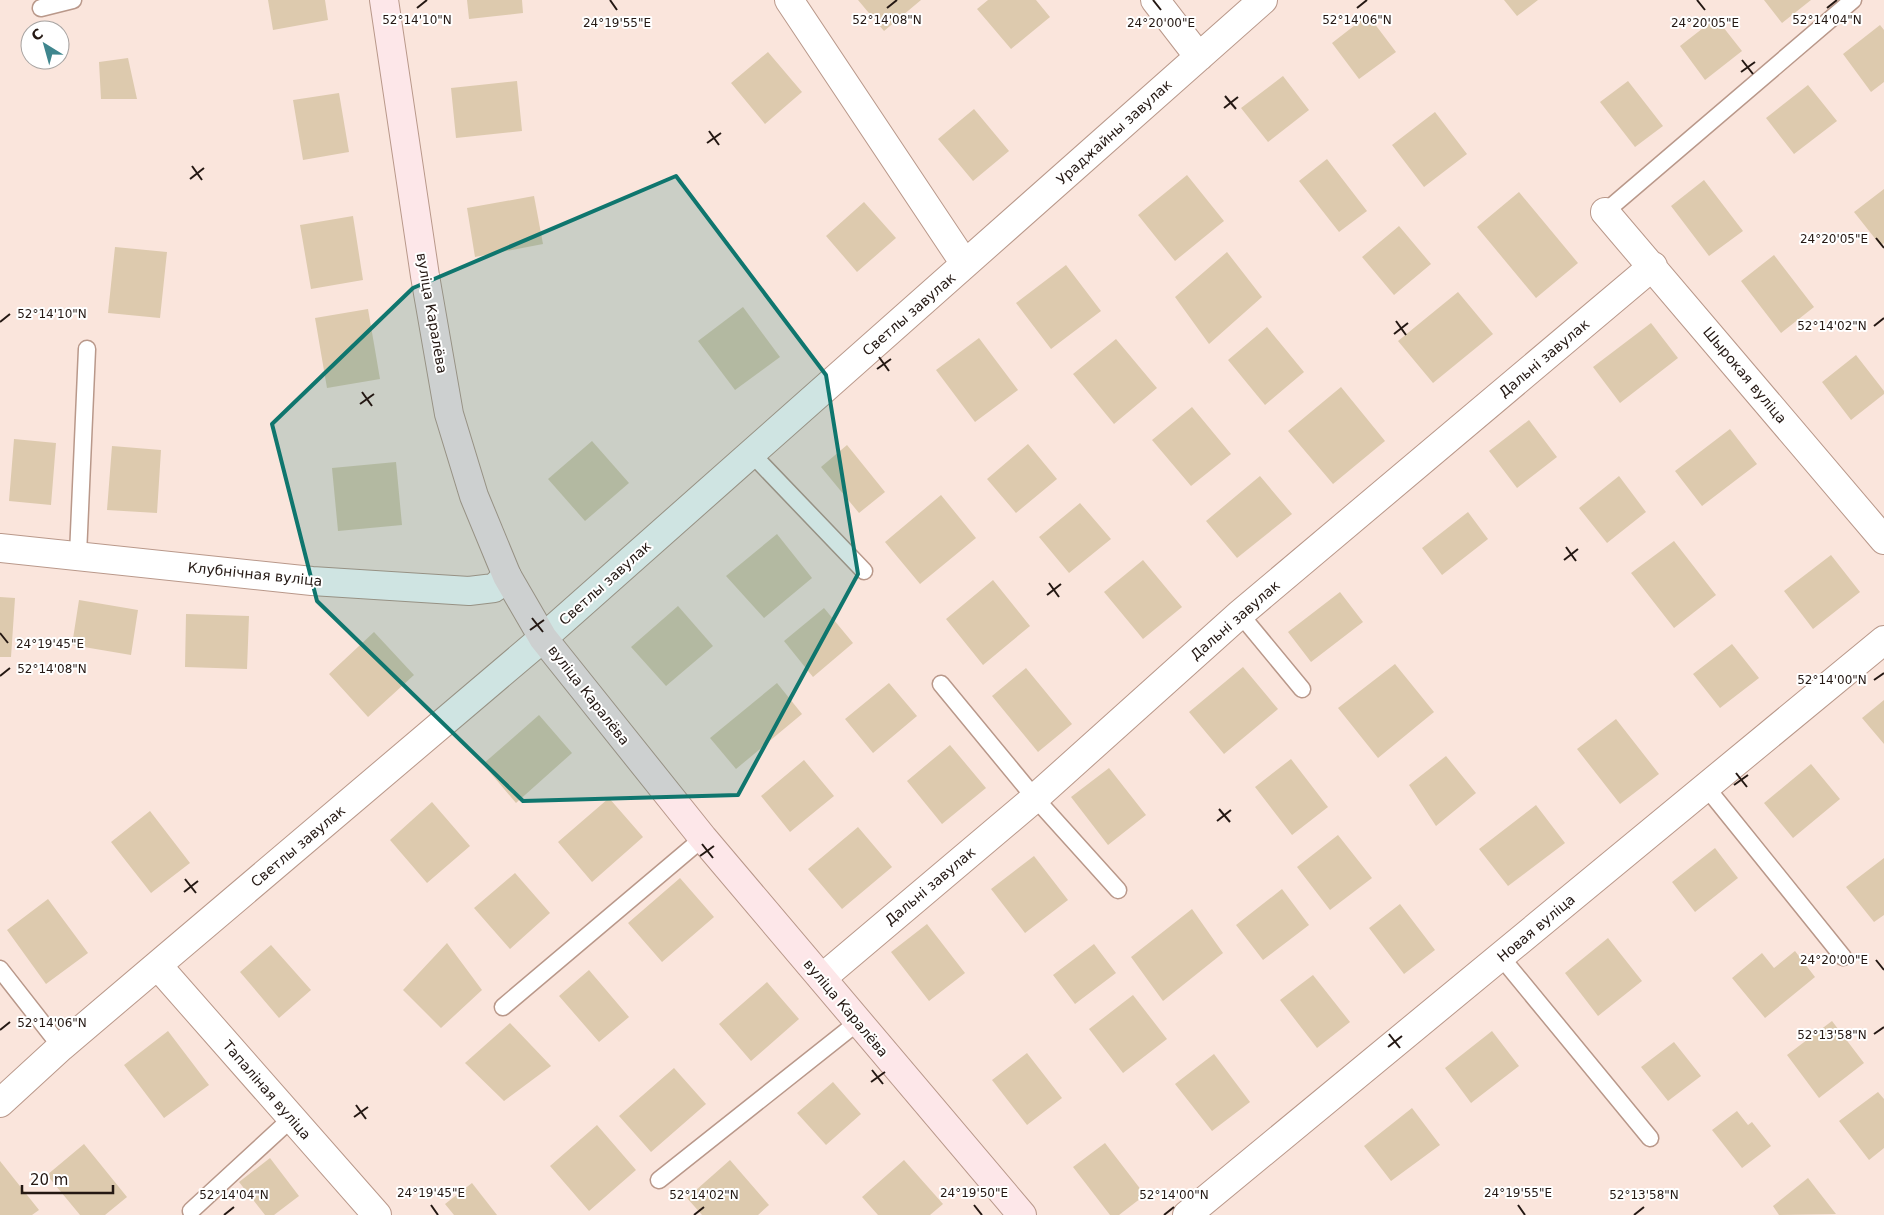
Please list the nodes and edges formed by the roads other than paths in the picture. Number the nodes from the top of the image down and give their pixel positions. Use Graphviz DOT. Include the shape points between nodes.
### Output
graph roads {
  1 [pos="73,0"];
  2 [pos="384,0"];
  3 [pos="789,0"];
  4 [pos="1155,0"];
  5 [pos="1263,0"];
  6 [pos="1853,0"];
  7 [pos="40,8"];
  8 [pos="1199,57"];
  9 [pos="1605,212"];
  10 [pos="965,264"];
  11 [pos="1653,266"];
  12 [pos="87,349"];
  13 [pos="751,453"];
  14 [pos="1884,540"];
  15 [pos="0,548"];
  16 [pos="78,556"];
  17 [pos="864,571"];
  18 [pos="506,576"];
  19 [pos="1240,614"];
  20 [pos="543,638"];
  21 [pos="1884,640"];
  22 [pos="942,684"];
  23 [pos="1302,689"];
  24 [pos="1706,787"];
  25 [pos="1035,798"];
  26 [pos="702,838"];
  27 [pos="1118,890"];
  28 [pos="1501,957"];
  29 [pos="1843,957"];
  30 [pos="158,966"];
  31 [pos="0,968"];
  32 [pos="822,978"];
  33 [pos="503,1007"];
  34 [pos="858,1022"];
  35 [pos="61,1047"];
  36 [pos="0,1102"];
  37 [pos="292,1118"];
  38 [pos="1650,1138"];
  39 [pos="659,1180"];
  40 [pos="192,1211"];
  41 [pos="376,1215"];
  42 [pos="1022,1215"];
  43 [pos="1187,1215"];
  1 -- 7 [label="lane"];
  2 -- 18 [label="main road, вуліца Каралёва" via="449,414 474,496"];
  3 -- 10 [label="street, Светлы завулак"];
  4 -- 8 [label="street"];
  5 -- 8 [label="street, Ураджайны завулак"];
  6 -- 9 [label="lane"];
  8 -- 10 [label="street, Ураджайны завулак"];
  9 -- 11 [label="street, Шырокая вуліца"];
  10 -- 13 [label="street, Светлы завулак"];
  11 -- 14 [label="street, Шырокая вуліца"];
  11 -- 19 [label="street, Дальні завулак"];
  12 -- 16 [label="lane"];
  13 -- 17 [label="lane"];
  13 -- 20 [label="street, Светлы завулак"];
  15 -- 16 [label="street, Клубнічная вуліца"];
  16 -- 18 [label="street, Клубнічная вуліца" via="312,580 469,591 494,588"];
  18 -- 20 [label="main road, вуліца Каралёва"];
  19 -- 23 [label="lane"];
  19 -- 25 [label="street, Дальні завулак"];
  20 -- 26 [label="main road, вуліца Каралёва"];
  20 -- 30 [label="street, Светлы завулак"];
  21 -- 24 [label="street, Новая вуліца"];
  22 -- 25 [label="lane"];
  24 -- 28 [label="street, Новая вуліца"];
  24 -- 29 [label="lane"];
  25 -- 27 [label="lane"];
  25 -- 32 [label="street, Дальні завулак"];
  26 -- 32 [label="main road, вуліца Каралёва"];
  26 -- 33 [label="lane"];
  28 -- 38 [label="lane"];
  28 -- 43 [label="street, Новая вуліца"];
  30 -- 35 [label="street, Светлы завулак"];
  30 -- 37 [label="street, Тапаліная вуліца"];
  31 -- 35 [label="lane"];
  32 -- 34 [label="main road, вуліца Каралёва"];
  34 -- 39 [label="lane"];
  34 -- 42 [label="main road, вуліца Каралёва"];
  35 -- 36 [label="street, Светлы завулак"];
  37 -- 40 [label="lane"];
  37 -- 41 [label="street, Тапаліная вуліца"];
}
